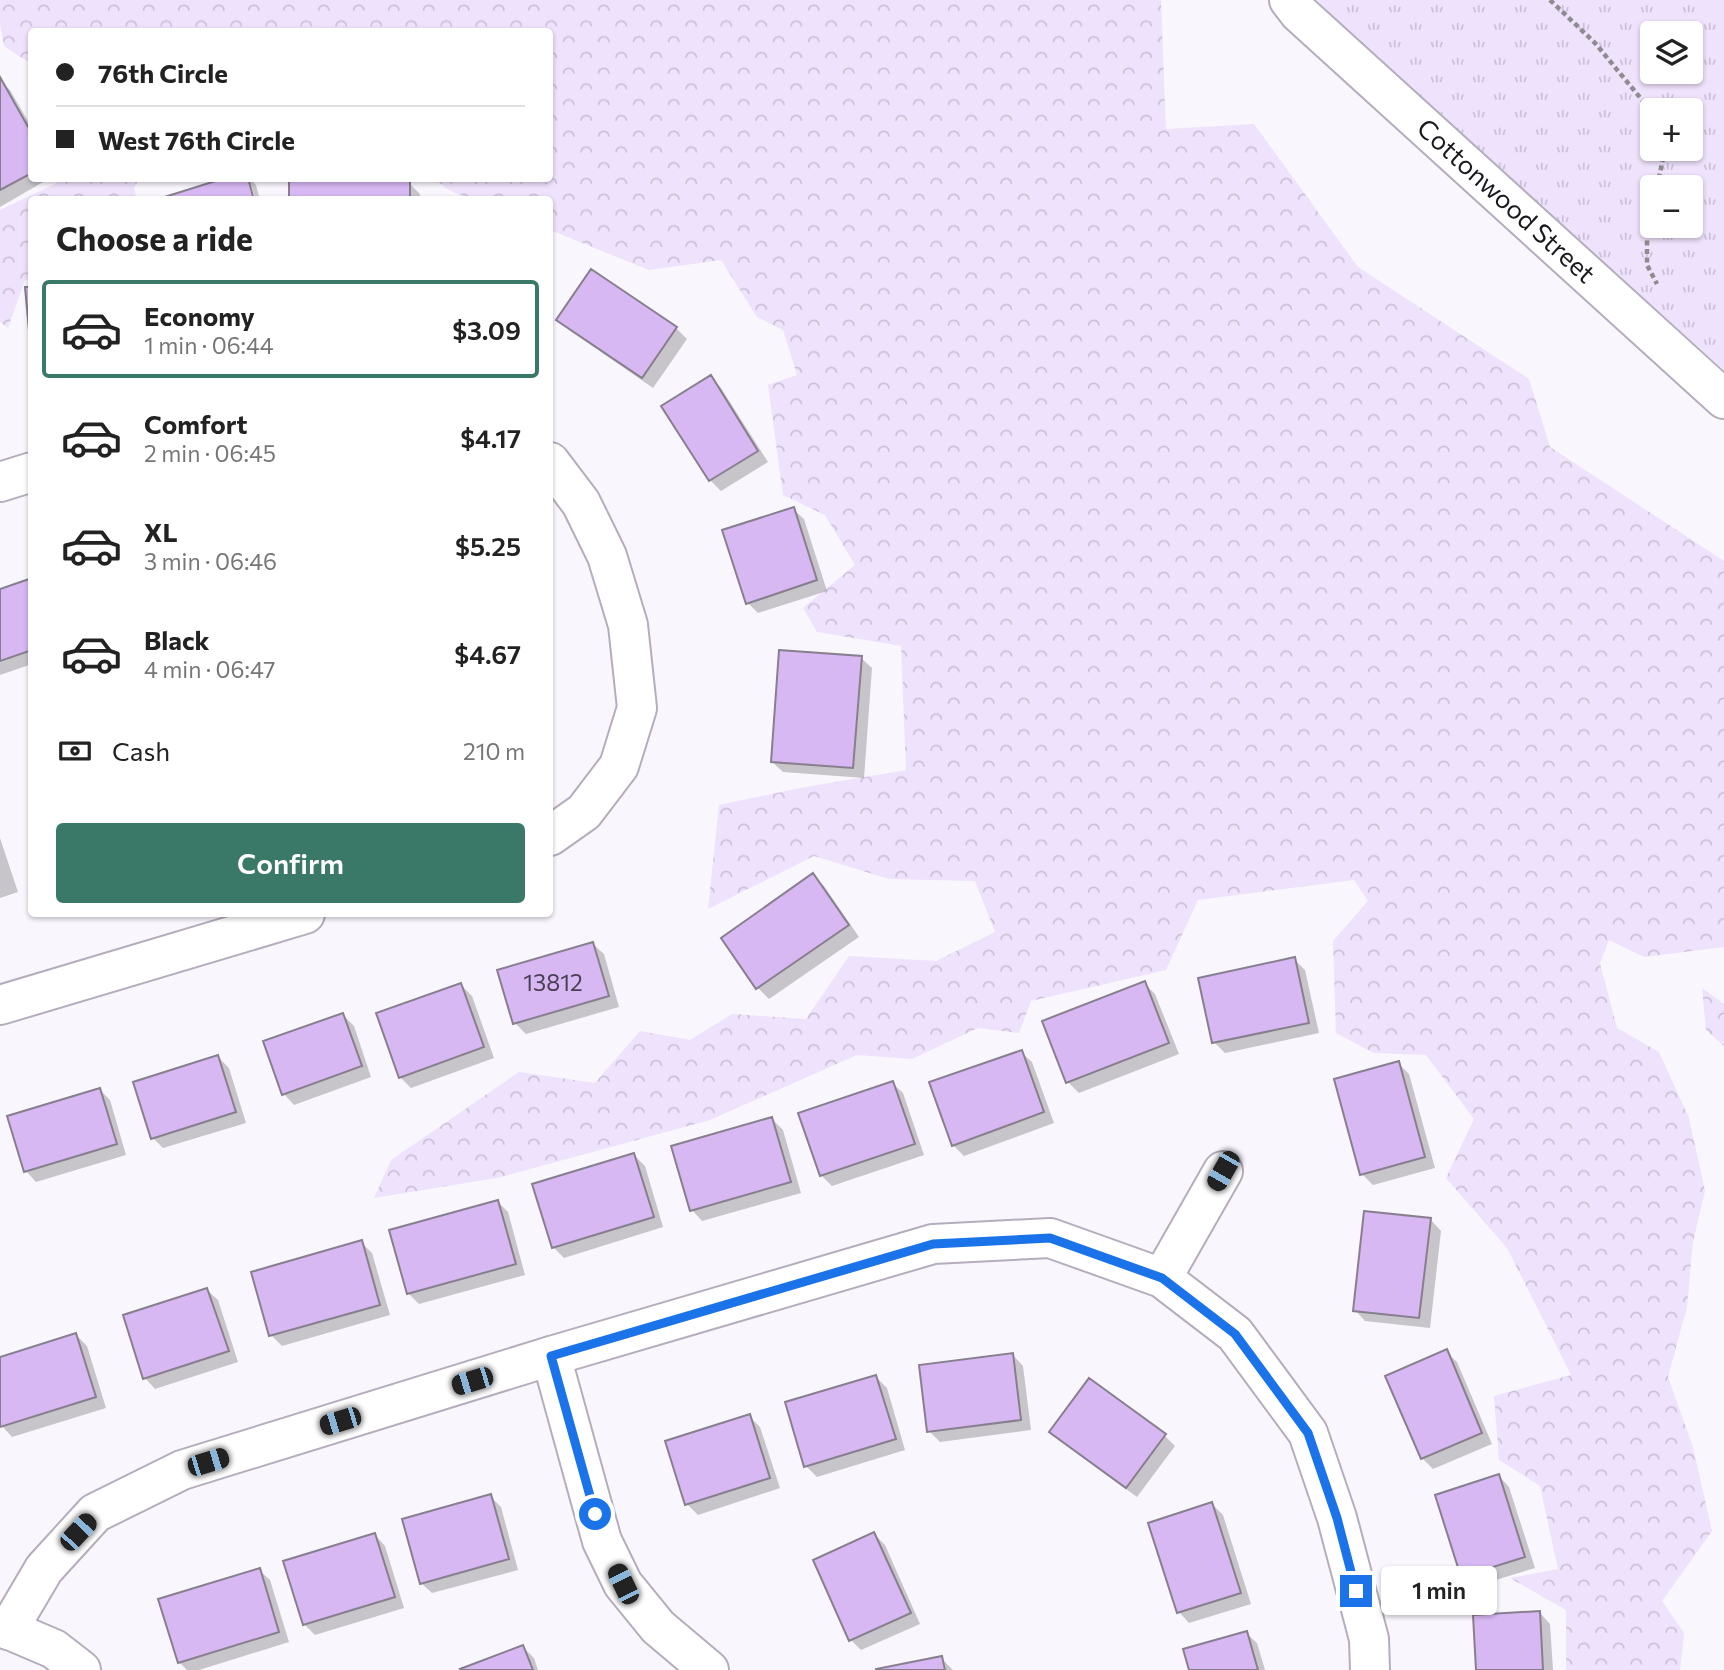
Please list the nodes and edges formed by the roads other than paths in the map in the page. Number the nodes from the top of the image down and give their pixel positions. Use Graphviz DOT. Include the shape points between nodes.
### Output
graph roads {
  1 [pos="1289,0"];
  2 [pos="1724,400"];
  3 [pos="553,466"];
  4 [pos="553,834"];
  5 [pos="295,917"];
  6 [pos="0,1005"];
  7 [pos="1223,1171"];
  8 [pos="1162,1278"];
  9 [pos="551,1356"];
  10 [pos="4,1628"];
  11 [pos="81,1670"];
  12 [pos="709,1670"];
  13 [pos="1370,1670"];
  1 -- 2 [label="street, Cottonwood Street"];
  3 -- 4 [label="street" via="581,503 607,556 628,625 637,708 619,766 584,811"];
  5 -- 6 [label="street"];
  7 -- 8 [label="street"];
  8 -- 9 [label="street" via="1050,1238 933,1244"];
  8 -- 13 [label="street" via="1235,1334 1308,1433 1337,1518 1369,1639"];
  9 -- 10 [label="street" via="182,1470 96,1513 44,1569"];
  9 -- 12 [label="street" via="602,1541 623,1584 658,1627"];
  10 -- 11 [label="street" via="54,1648"];
}
